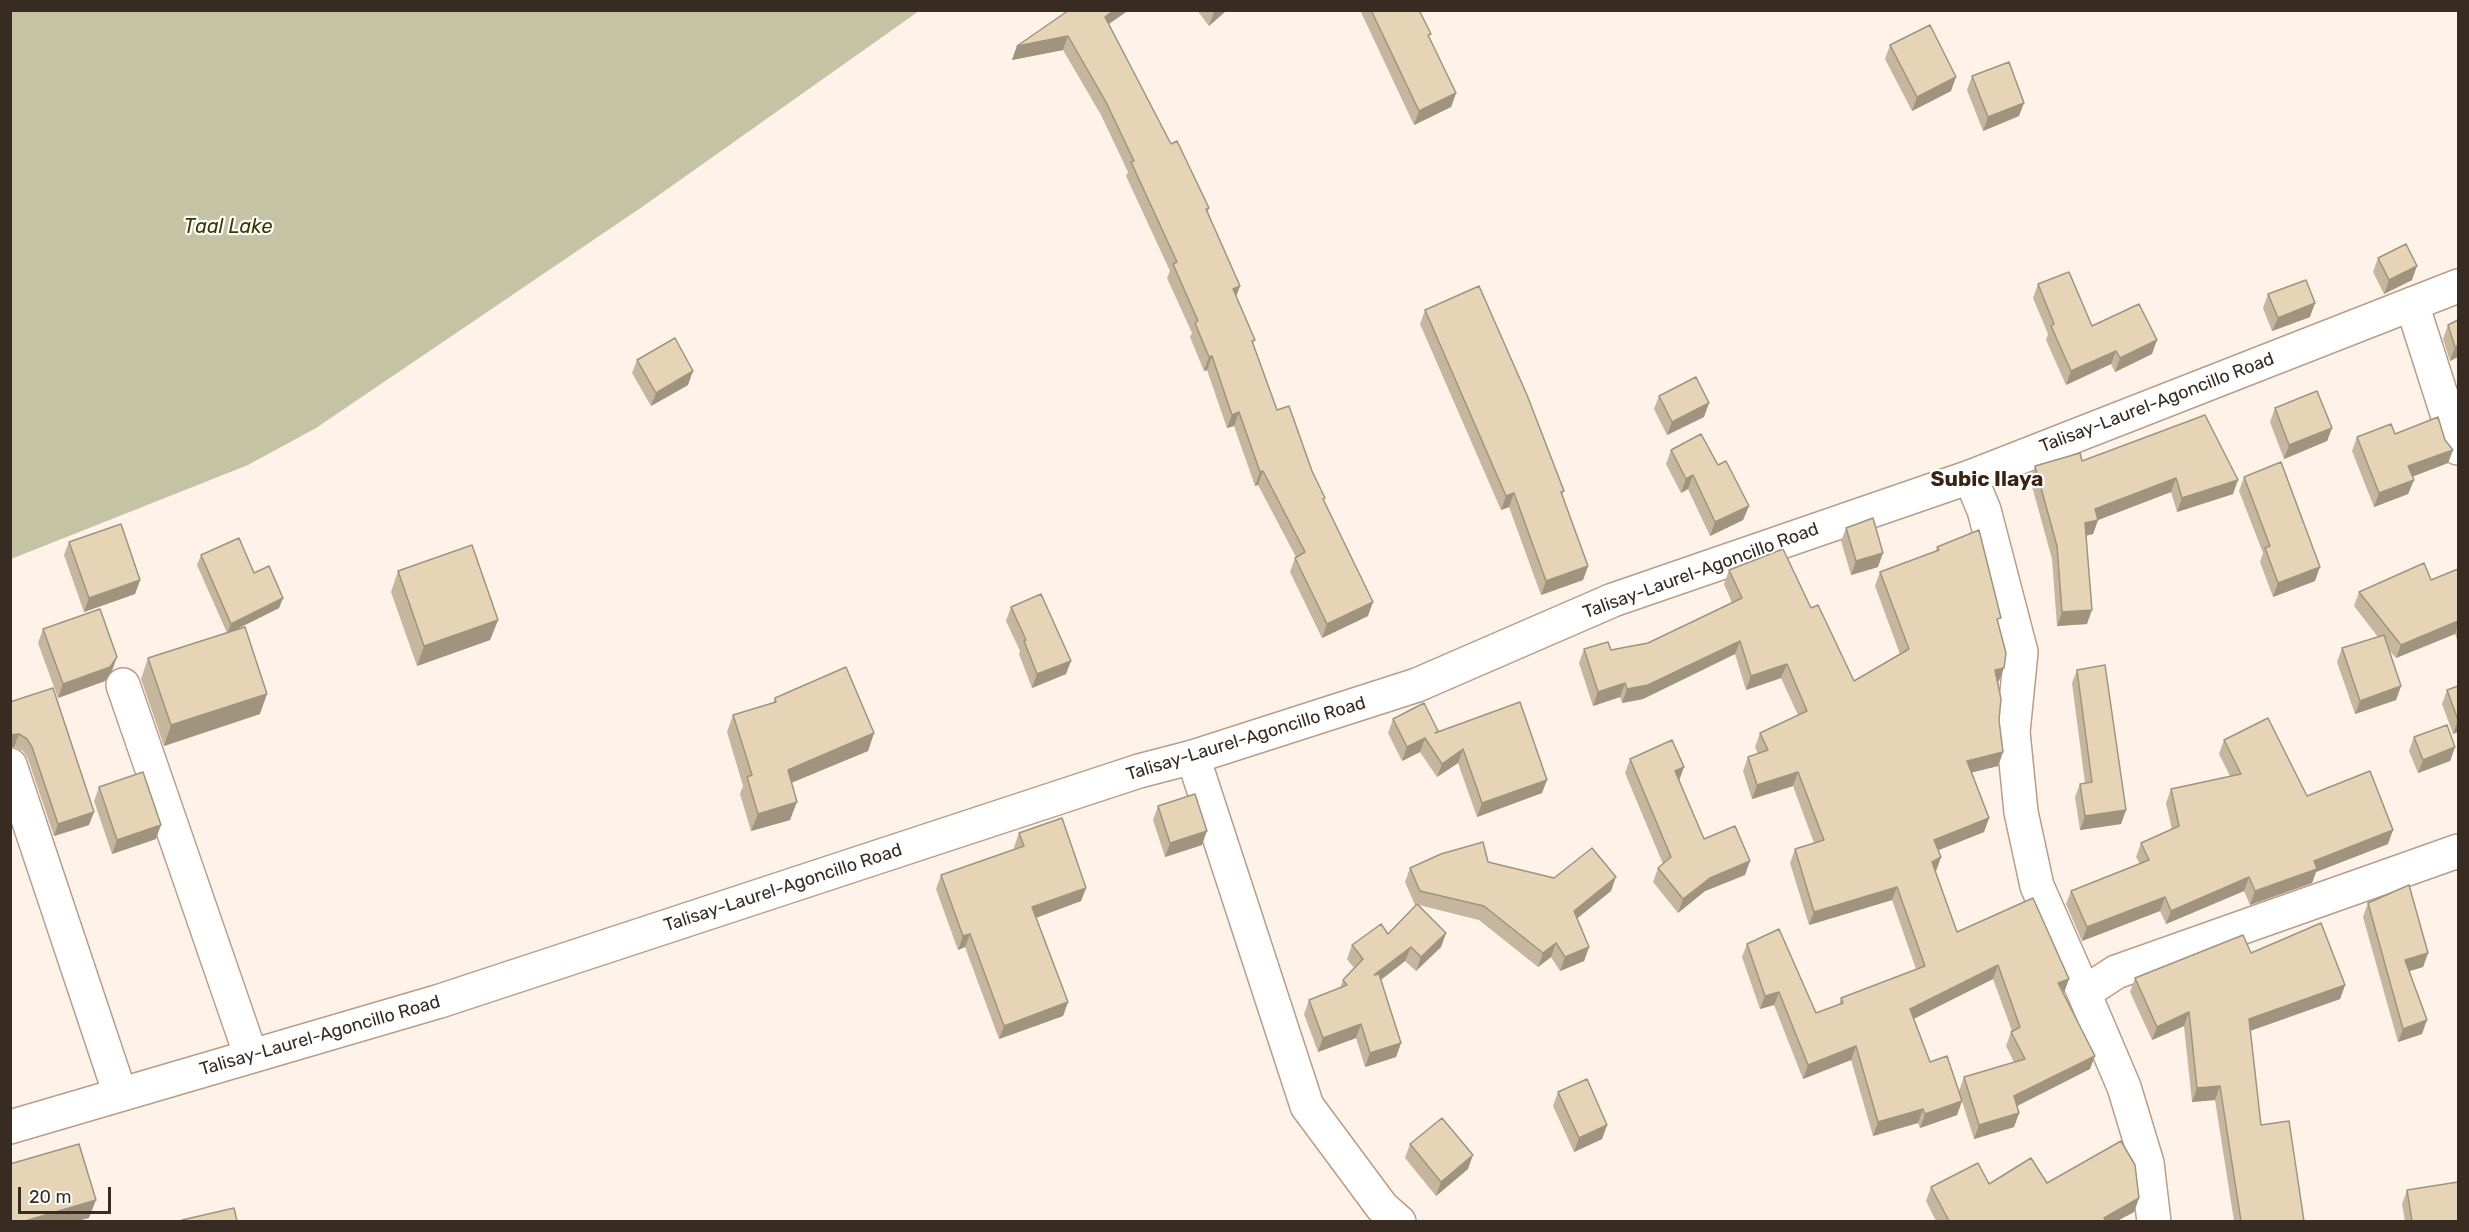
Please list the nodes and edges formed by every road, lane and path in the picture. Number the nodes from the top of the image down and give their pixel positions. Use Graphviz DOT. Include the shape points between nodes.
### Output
graph roads {
  1 [pos="2458,286"];
  2 [pos="2412,304"];
  3 [pos="2458,448"];
  4 [pos="1970,477"];
  5 [pos="123,685"];
  6 [pos="1193,757"];
  7 [pos="10,765"];
  8 [pos="2458,851"];
  9 [pos="2084,993"];
  10 [pos="251,1056"];
  11 [pos="120,1094"];
  12 [pos="10,1127"];
  13 [pos="1398,1221"];
  14 [pos="2154,1221"];
  1 -- 2 [label="street, Talisay-Laurel-Agoncillo Road"];
  2 -- 3 [label="street"];
  2 -- 4 [label="street, Talisay-Laurel-Agoncillo Road"];
  4 -- 6 [label="street, Talisay-Laurel-Agoncillo Road" via="1614,600 1417,685"];
  4 -- 9 [label="street" via="1984,510 2022,652 2013,732 2021,812 2037,886"];
  5 -- 10 [label="street"];
  6 -- 10 [label="street, Talisay-Laurel-Agoncillo Road" via="440,1001"];
  6 -- 13 [label="street" via="1307,1106 1382,1207"];
  7 -- 11 [label="street"];
  8 -- 9 [label="street" via="2116,972"];
  9 -- 14 [label="street" via="2131,1109 2147,1163"];
  10 -- 11 [label="street, Talisay-Laurel-Agoncillo Road"];
  11 -- 12 [label="street, Talisay-Laurel-Agoncillo Road"];
}
